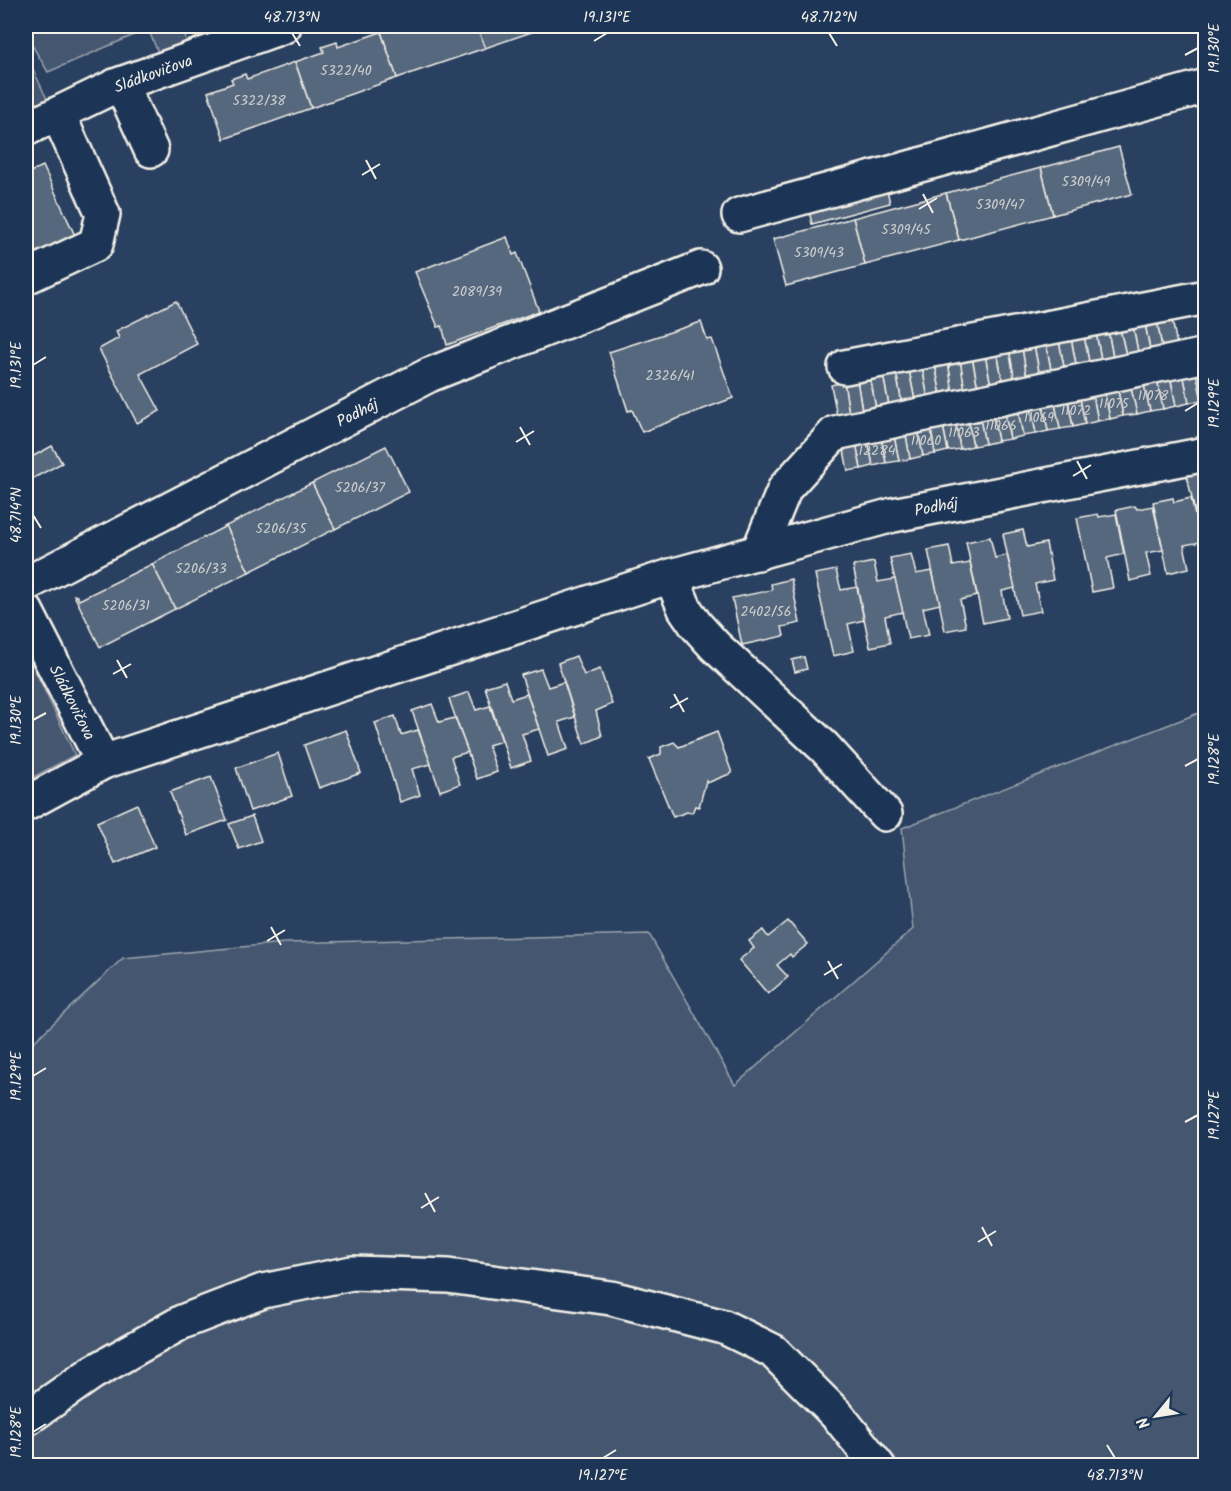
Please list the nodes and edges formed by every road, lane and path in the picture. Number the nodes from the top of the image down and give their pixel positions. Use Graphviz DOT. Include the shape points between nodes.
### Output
graph roads {
  1 [pos="284,26"];
  2 [pos="121,84"];
  3 [pos="1206,86"];
  4 [pos="58,114"];
  5 [pos="26,129"];
  6 [pos="151,150"];
  7 [pos="739,215"];
  8 [pos="701,268"];
  9 [pos="26,277"];
  10 [pos="1206,297"];
  11 [pos="1206,355"];
  12 [pos="845,367"];
  13 [pos="1206,454"];
  14 [pos="758,553"];
  15 [pos="671,576"];
  16 [pos="26,584"];
  17 [pos="26,611"];
  18 [pos="103,762"];
  19 [pos="26,804"];
  20 [pos="885,814"];
  21 [pos="26,1419"];
  22 [pos="878,1466"];
  1 -- 2 [label="street, Sládkovičova"];
  2 -- 4 [label="street, Sládkovičova"];
  2 -- 6 [label="street"];
  3 -- 7 [label="street"];
  4 -- 5 [label="street, Sládkovičova"];
  4 -- 9 [label="street" via="103,214 96,244"];
  8 -- 16 [label="street, Podháj" via="429,375"];
  10 -- 12 [label="street"];
  11 -- 14 [label="street" via="835,433 785,488"];
  13 -- 14 [label="street, Podháj" via="893,515"];
  14 -- 15 [label="street, Podháj"];
  15 -- 18 [label="street, Podháj"];
  15 -- 20 [label="street" via="696,625 824,747"];
  17 -- 18 [label="street, Sládkovičova"];
  18 -- 19 [label="street, Podháj"];
  21 -- 22 [label="street" via="92,1373 182,1322 263,1291 352,1273 448,1276 611,1298 724,1327 773,1351 838,1416"];
}
